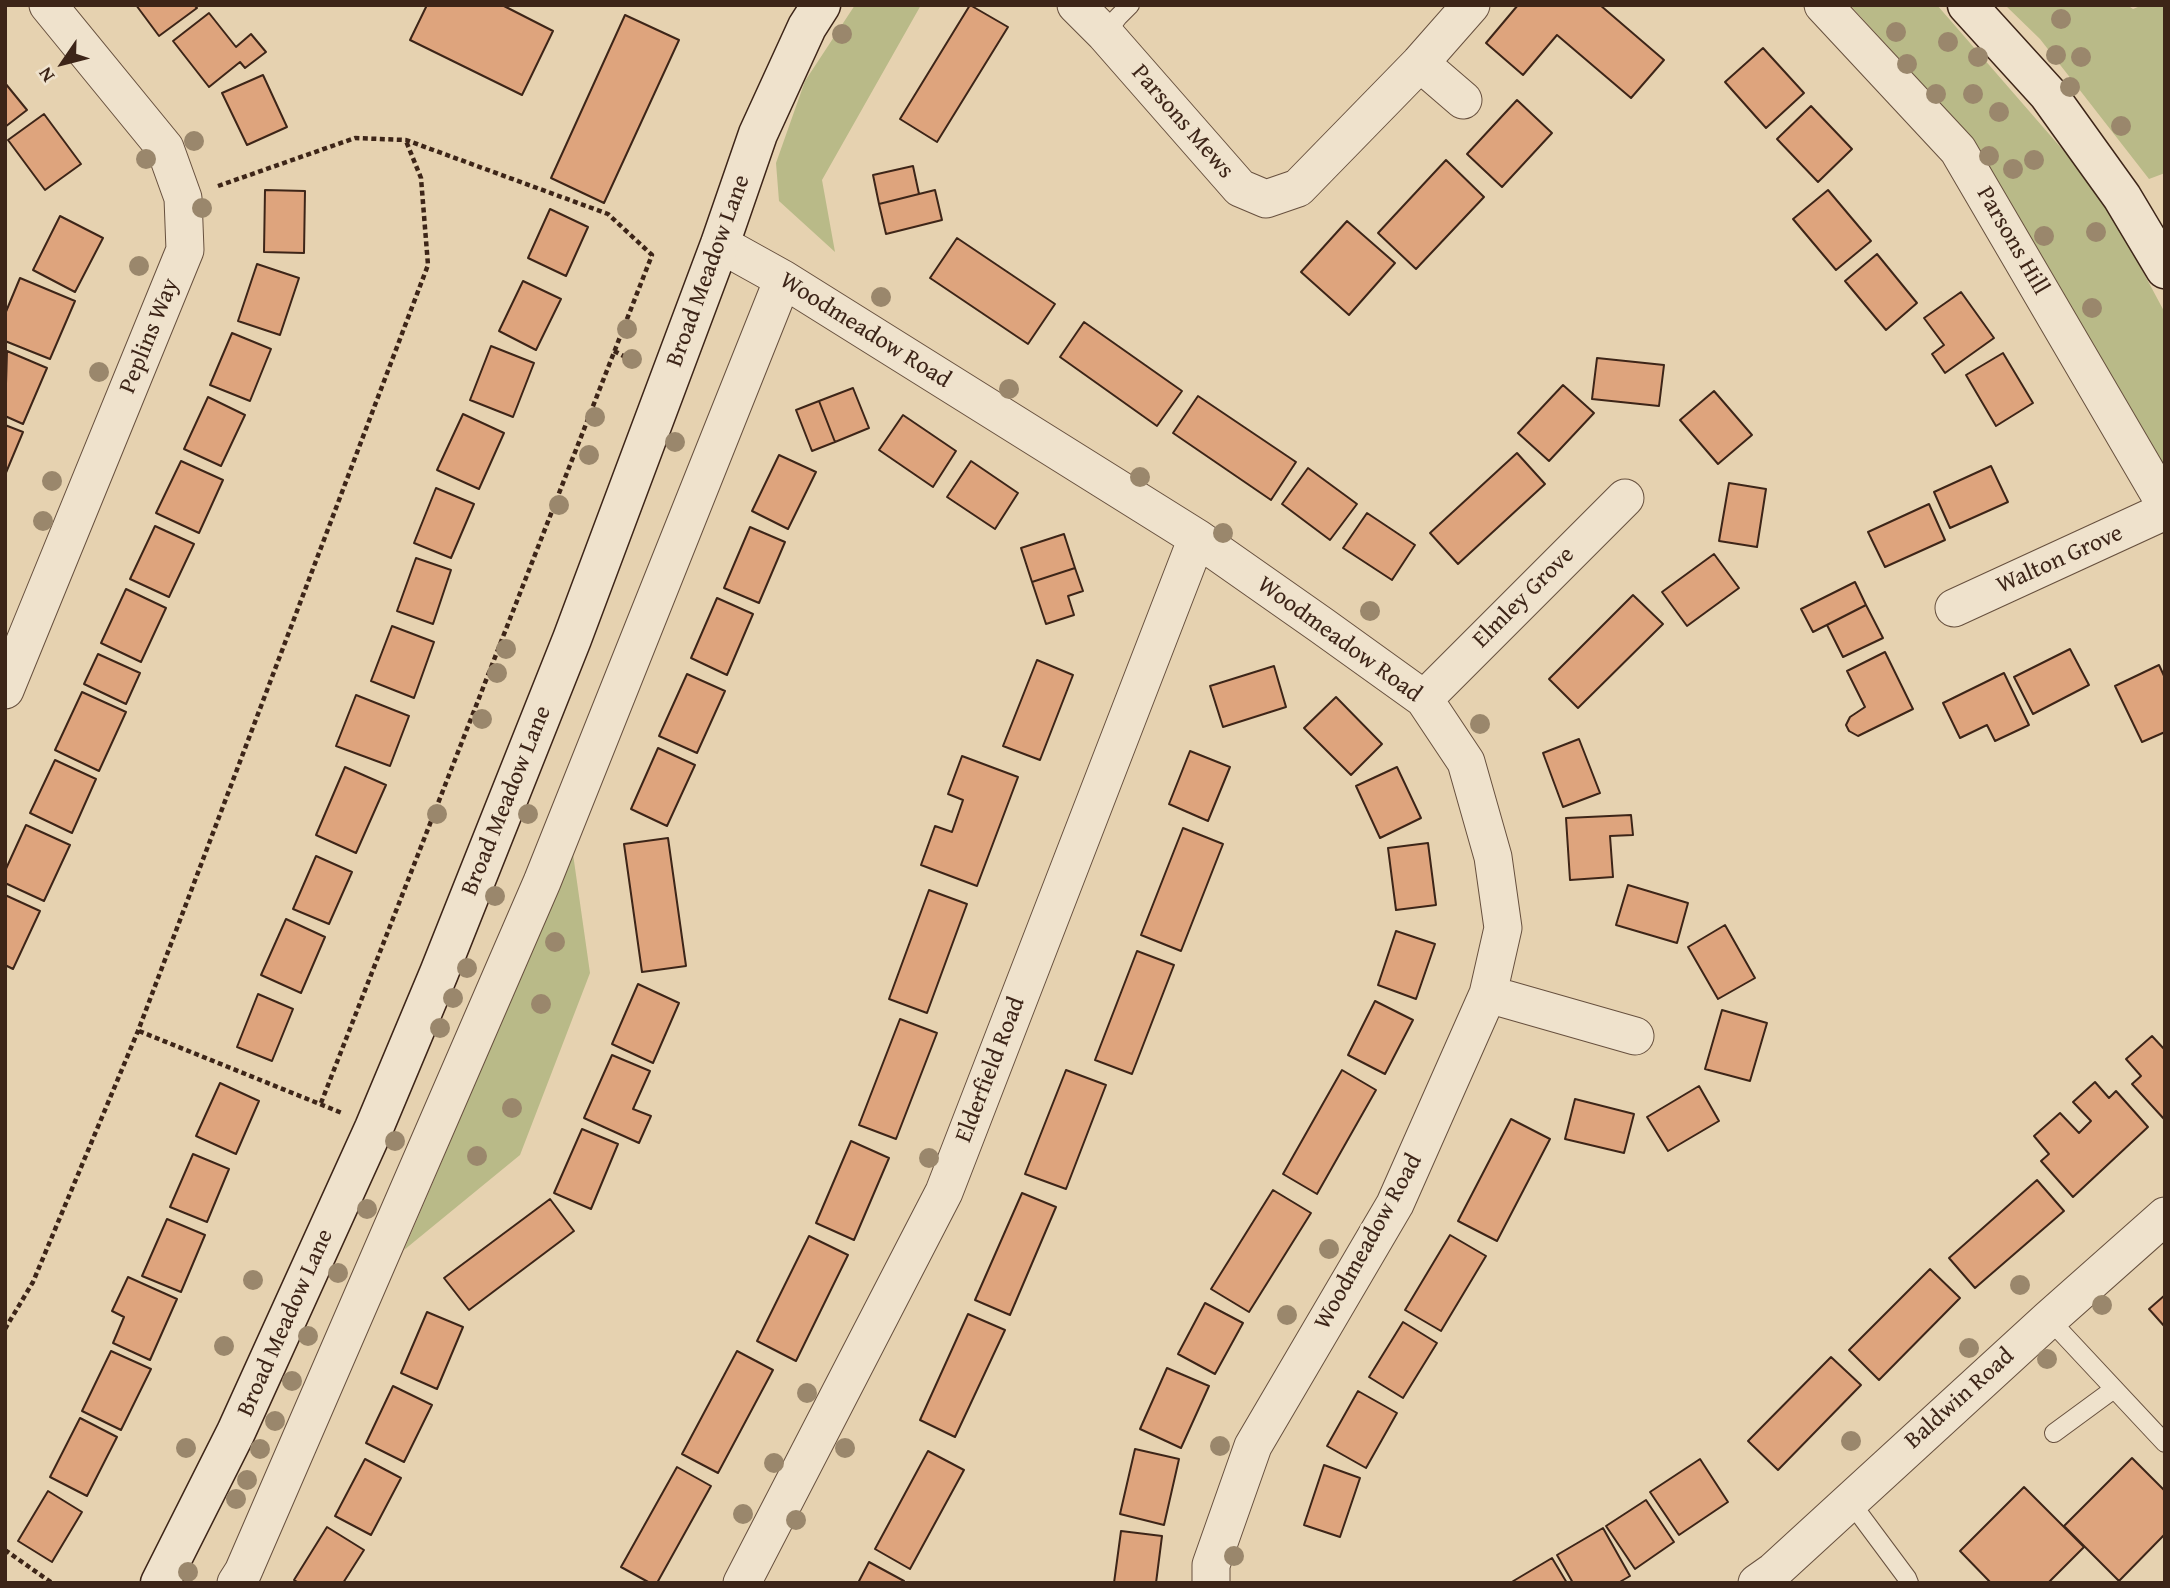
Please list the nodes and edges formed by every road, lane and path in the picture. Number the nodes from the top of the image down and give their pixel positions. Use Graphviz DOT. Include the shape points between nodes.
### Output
graph roads {
  1 [pos="48,5"];
  2 [pos="821,5"];
  3 [pos="1076,5"];
  4 [pos="1130,5"];
  5 [pos="1471,5"];
  6 [pos="1823,5"];
  7 [pos="1967,5"];
  8 [pos="1105,34"];
  9 [pos="1420,63"];
  10 [pos="1463,100"];
  11 [pos="406,140"];
  12 [pos="183,198"];
  13 [pos="720,244"];
  14 [pos="2165,270"];
  15 [pos="783,279"];
  16 [pos="614,351"];
  17 [pos="634,361"];
  18 [pos="1625,498"];
  19 [pos="2165,504"];
  20 [pos="2165,511"];
  21 [pos="1197,538"];
  22 [pos="1954,608"];
  23 [pos="14,643"];
  24 [pos="5,691"];
  25 [pos="1424,699"];
  26 [pos="1488,994"];
  27 [pos="138,1031"];
  28 [pos="1635,1036"];
  29 [pos="321,1103"];
  30 [pos="374,1128"];
  31 [pos="2165,1216"];
  32 [pos="2049,1318"];
  33 [pos="5,1329"];
  34 [pos="2114,1389"];
  35 [pos="2054,1433"];
  36 [pos="2165,1443"];
  37 [pos="1849,1500"];
  38 [pos="5,1550"];
  39 [pos="52,1583"];
  40 [pos="160,1583"];
  41 [pos="236,1583"];
  42 [pos="742,1583"];
  43 [pos="1211,1583"];
  44 [pos="1757,1583"];
  45 [pos="1909,1583"];
  1 -- 12 [label="street, Peplins Way" via="165,148"];
  2 -- 13 [label="street, Broad Meadow Lane" via="758,134"];
  3 -- 8 [label="street, Parsons Mews"];
  4 -- 8 [label="lane"];
  5 -- 9 [label="street, Parsons Mews"];
  6 -- 19 [label="street, Parsons Hill" via="1958,150"];
  7 -- 14 [label="street" via="2048,94 2122,197"];
  8 -- 9 [label="street, Parsons Mews" via="1240,188 1266,199 1298,188"];
  9 -- 10 [label="street"];
  11 -- 12 [label="path" via="355,138"];
  11 -- 16 [label="path" via="608,214 652,255"];
  11 -- 27 [label="path" via="421,178 428,265"];
  12 -- 23 [label="street, Peplins Way" via="185,250"];
  13 -- 15 [label="street, Woodmeadow Road"];
  13 -- 30 [label="street, Broad Meadow Lane" via="566,652"];
  15 -- 21 [label="street, Woodmeadow Road"];
  15 -- 41 [label="street" via="542,882"];
  16 -- 17 [label="path"];
  16 -- 29 [label="path"];
  18 -- 25 [label="street, Elmley Grove"];
  20 -- 22 [label="street, Walton Grove"];
  21 -- 25 [label="street, Woodmeadow Road"];
  21 -- 42 [label="street, Elderfield Road" via="944,1192"];
  23 -- 24 [label="street, Peplins Way"];
  25 -- 26 [label="street, Woodmeadow Road" via="1466,762 1493,857 1503,928"];
  26 -- 28 [label="street"];
  26 -- 43 [label="street, Woodmeadow Road" via="1395,1204 1253,1446 1211,1564"];
  27 -- 29 [label="path"];
  27 -- 33 [label="path" via="33,1282"];
  29 -- 30 [label="path"];
  30 -- 40 [label="street, Broad Meadow Lane" via="236,1432"];
  31 -- 32 [label="street, Baldwin Road"];
  32 -- 34 [label="lane"];
  32 -- 37 [label="street, Baldwin Road"];
  34 -- 35 [label="lane"];
  34 -- 36 [label="lane"];
  37 -- 44 [label="street, Baldwin Road"];
  37 -- 45 [label="lane"];
  38 -- 39 [label="path"];
}
